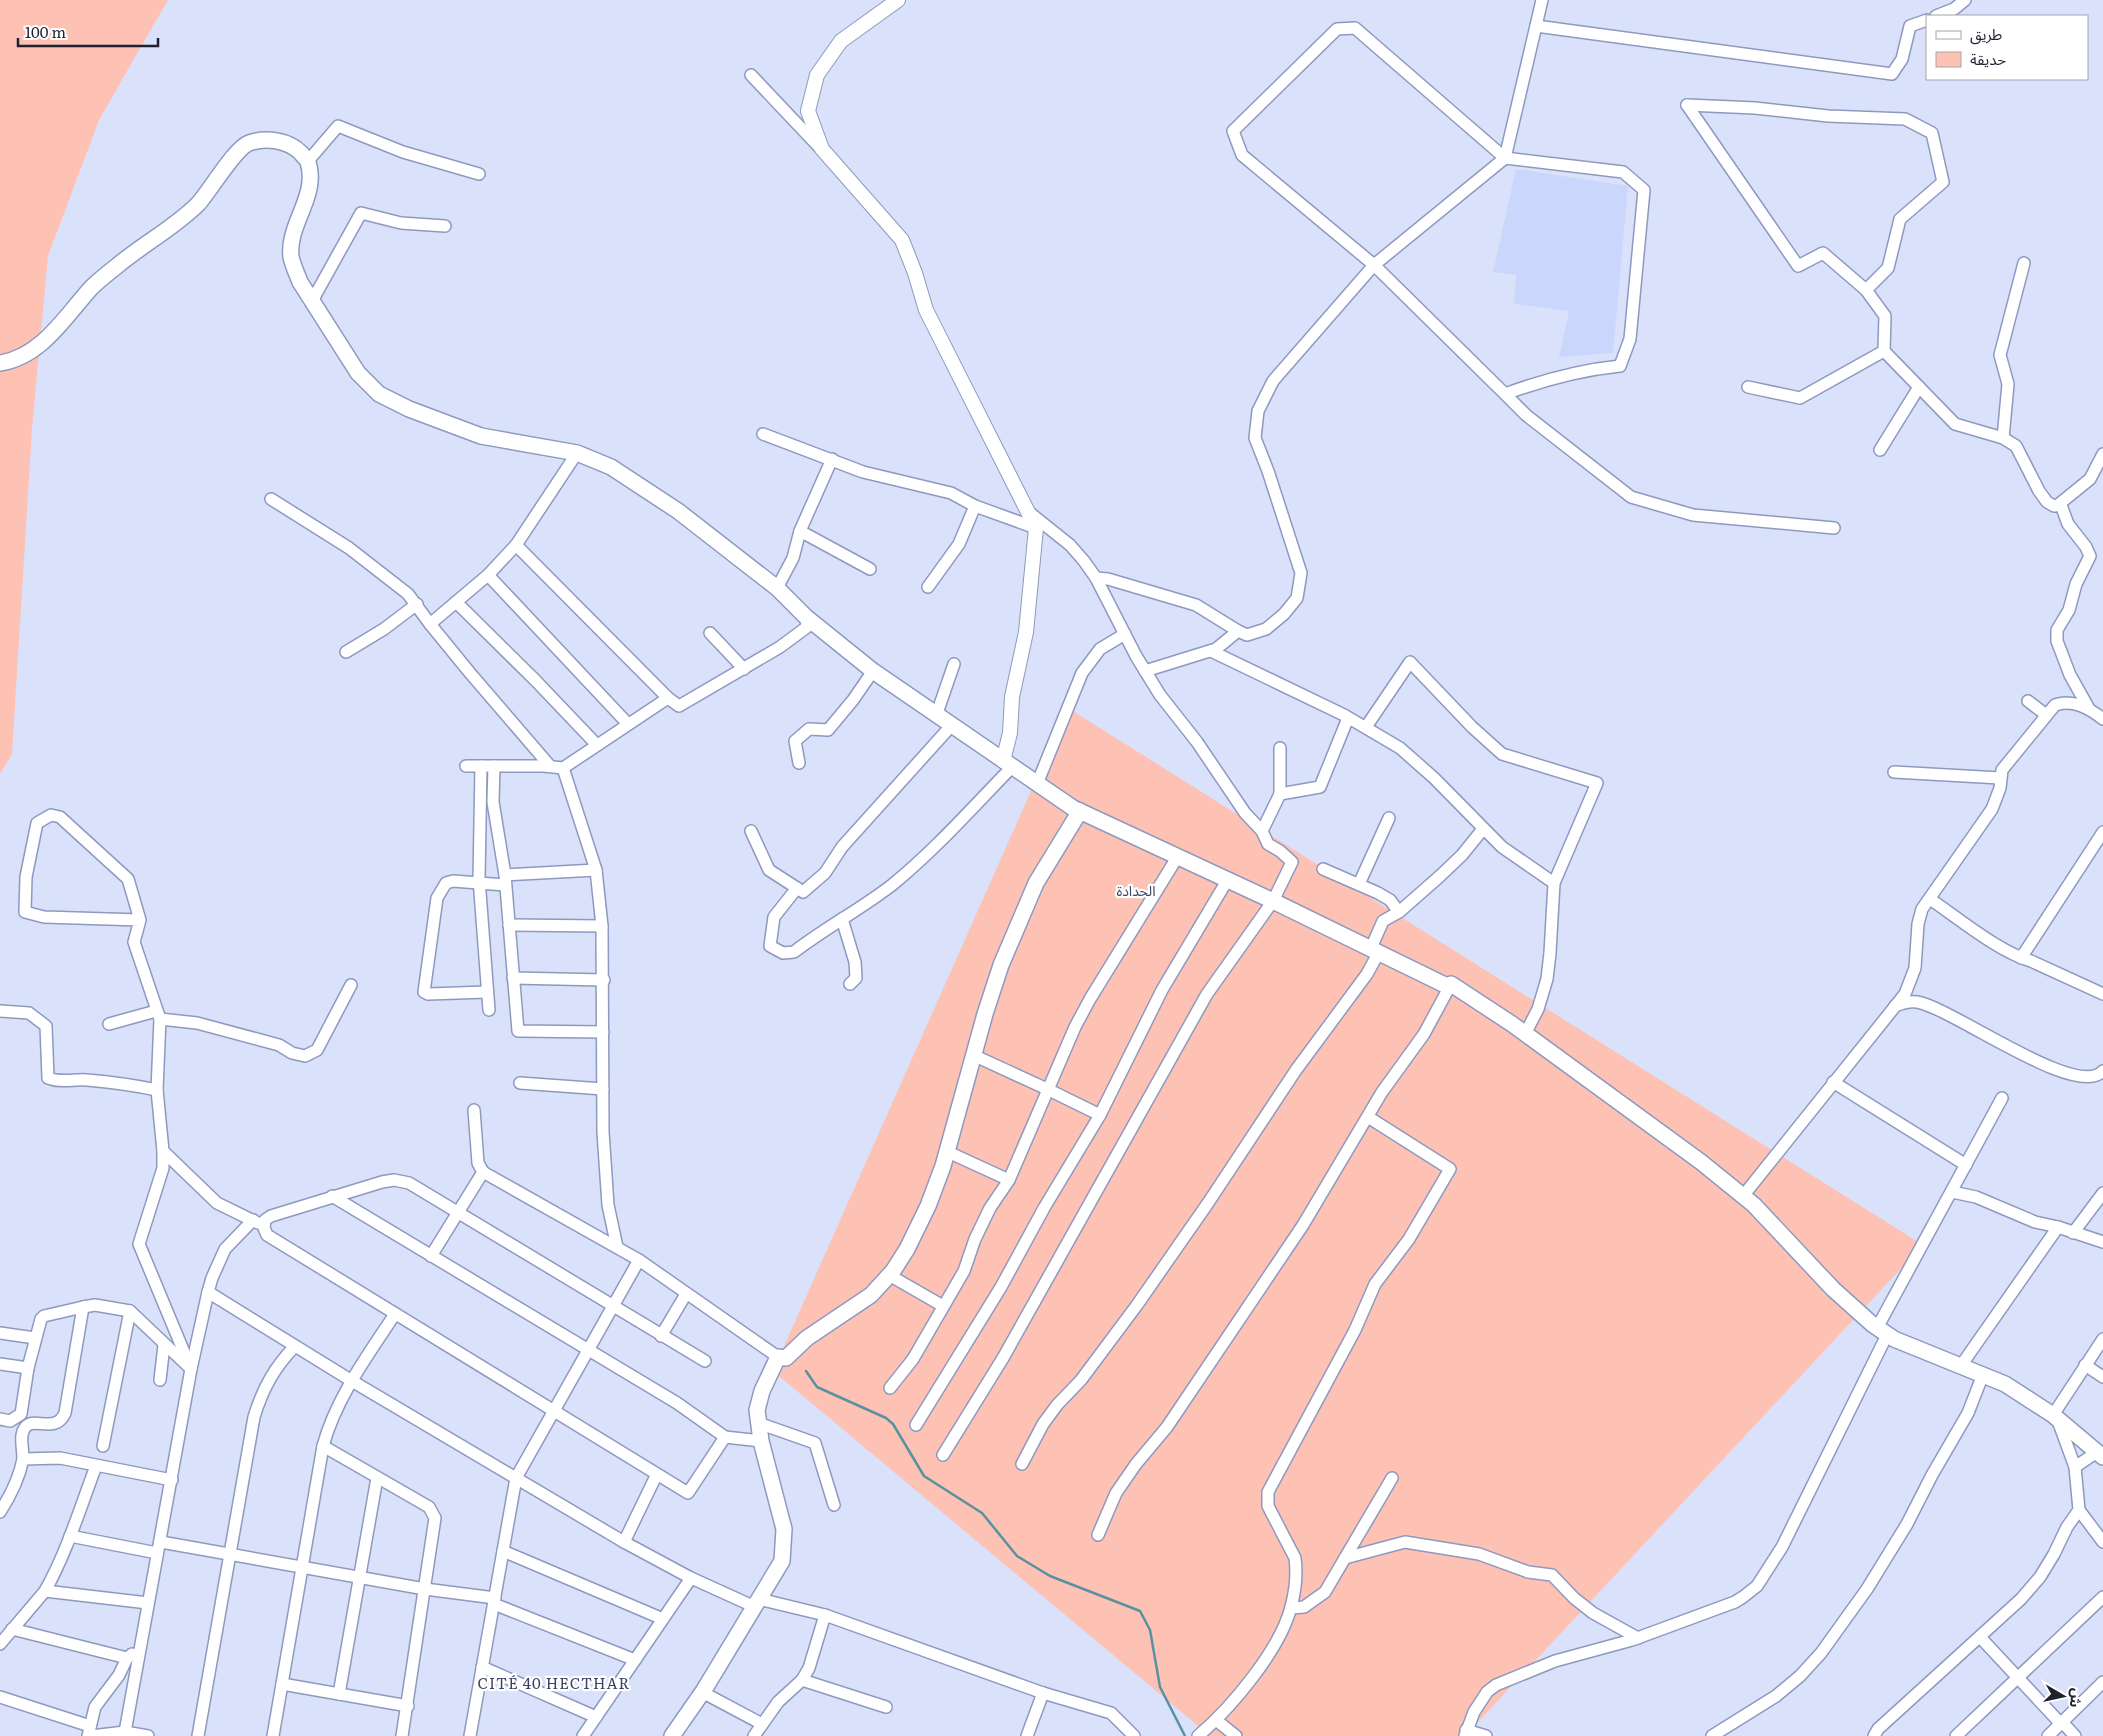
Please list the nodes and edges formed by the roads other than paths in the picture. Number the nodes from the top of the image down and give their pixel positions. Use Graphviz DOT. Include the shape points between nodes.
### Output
graph roads {
  1 [pos="898,0"];
  2 [pos="1542,0"];
  3 [pos="1965,0"];
  4 [pos="1939,15"];
  5 [pos="1926,20"];
  6 [pos="1536,26"];
  7 [pos="751,75"];
  8 [pos="822,149"];
  9 [pos="1505,158"];
  10 [pos="308,161"];
  11 [pos="479,174"];
  12 [pos="446,226"];
  13 [pos="2024,263"];
  14 [pos="1374,265"];
  15 [pos="1866,290"];
  16 [pos="312,300"];
  17 [pos="1884,351"];
  18 [pos="0,363"];
  19 [pos="1748,387"];
  20 [pos="1919,387"];
  21 [pos="1505,394"];
  22 [pos="763,434"];
  23 [pos="2003,438"];
  24 [pos="1880,450"];
  25 [pos="577,453"];
  26 [pos="2103,454"];
  27 [pos="832,459"];
  28 [pos="271,499"];
  29 [pos="2058,505"];
  30 [pos="975,506"];
  31 [pos="1028,512"];
  32 [pos="1036,528"];
  33 [pos="1834,528"];
  34 [pos="800,531"];
  35 [pos="516,544"];
  36 [pos="870,569"];
  37 [pos="488,575"];
  38 [pos="1096,578"];
  39 [pos="928,587"];
  40 [pos="777,588"];
  41 [pos="456,602"];
  42 [pos="417,604"];
  43 [pos="806,618"];
  44 [pos="430,624"];
  45 [pos="1238,631"];
  46 [pos="710,633"];
  47 [pos="1124,634"];
  48 [pos="1210,651"];
  49 [pos="346,652"];
  50 [pos="954,664"];
  51 [pos="744,669"];
  52 [pos="873,671"];
  53 [pos="1144,671"];
  54 [pos="668,698"];
  55 [pos="2028,701"];
  56 [pos="2088,707"];
  57 [pos="2046,714"];
  58 [pos="936,716"];
  59 [pos="1348,718"];
  60 [pos="2103,719"];
  61 [pos="628,724"];
  62 [pos="951,726"];
  63 [pos="1366,728"];
  64 [pos="597,745"];
  65 [pos="1280,748"];
  66 [pos="799,763"];
  67 [pos="1008,764"];
  68 [pos="466,766"];
  69 [pos="481,766"];
  70 [pos="494,766"];
  71 [pos="550,766"];
  72 [pos="563,768"];
  73 [pos="1894,772"];
  74 [pos="2000,778"];
  75 [pos="1037,784"];
  76 [pos="1280,794"];
  77 [pos="1080,811"];
  78 [pos="1388,818"];
  79 [pos="1483,829"];
  80 [pos="751,830"];
  81 [pos="1262,831"];
  82 [pos="2103,832"];
  83 [pos="1178,856"];
  84 [pos="1323,869"];
  85 [pos="596,870"];
  86 [pos="1228,879"];
  87 [pos="505,880"];
  88 [pos="479,883"];
  89 [pos="1554,883"];
  90 [pos="1359,884"];
  91 [pos="797,888"];
  92 [pos="1930,899"];
  93 [pos="1273,901"];
  94 [pos="1400,912"];
  95 [pos="140,920"];
  96 [pos="842,920"];
  97 [pos="509,925"];
  98 [pos="602,926"];
  99 [pos="1375,950"];
  100 [pos="2021,958"];
  101 [pos="513,978"];
  102 [pos="604,980"];
  103 [pos="850,984"];
  104 [pos="1451,984"];
  105 [pos="351,985"];
  106 [pos="487,992"];
  107 [pos="2103,994"];
  108 [pos="1895,1006"];
  109 [pos="489,1010"];
  110 [pos="0,1011"];
  111 [pos="158,1015"];
  112 [pos="110,1024"];
  113 [pos="602,1032"];
  114 [pos="1525,1034"];
  115 [pos="973,1055"];
  116 [pos="2103,1071"];
  117 [pos="1833,1082"];
  118 [pos="520,1083"];
  119 [pos="603,1089"];
  120 [pos="1047,1089"];
  121 [pos="157,1090"];
  122 [pos="2002,1098"];
  123 [pos="474,1110"];
  124 [pos="1100,1115"];
  125 [pos="1368,1117"];
  126 [pos="164,1151"];
  127 [pos="948,1152"];
  128 [pos="1966,1165"];
  129 [pos="483,1172"];
  130 [pos="1008,1180"];
  131 [pos="1952,1192"];
  132 [pos="2103,1193"];
  133 [pos="332,1196"];
  134 [pos="1743,1196"];
  135 [pos="458,1212"];
  136 [pos="253,1220"];
  137 [pos="264,1226"];
  138 [pos="2058,1227"];
  139 [pos="2074,1233"];
  140 [pos="2103,1242"];
  141 [pos="617,1247"];
  142 [pos="431,1256"];
  143 [pos="639,1260"];
  144 [pos="890,1275"];
  145 [pos="208,1292"];
  146 [pos="686,1294"];
  147 [pos="943,1306"];
  148 [pos="83,1307"];
  149 [pos="613,1307"];
  150 [pos="130,1311"];
  151 [pos="395,1314"];
  152 [pos="1882,1331"];
  153 [pos="0,1333"];
  154 [pos="661,1336"];
  155 [pos="35,1338"];
  156 [pos="2103,1339"];
  157 [pos="164,1345"];
  158 [pos="296,1346"];
  159 [pos="590,1350"];
  160 [pos="778,1357"];
  161 [pos="705,1361"];
  162 [pos="0,1364"];
  163 [pos="2085,1365"];
  164 [pos="1960,1367"];
  165 [pos="28,1368"];
  166 [pos="192,1369"];
  167 [pos="1982,1377"];
  168 [pos="2103,1377"];
  169 [pos="160,1380"];
  170 [pos="352,1381"];
  171 [pos="890,1388"];
  172 [pos="555,1412"];
  173 [pos="2055,1416"];
  174 [pos="0,1419"];
  175 [pos="758,1423"];
  176 [pos="916,1426"];
  177 [pos="725,1437"];
  178 [pos="761,1441"];
  179 [pos="103,1446"];
  180 [pos="324,1446"];
  181 [pos="943,1455"];
  182 [pos="2100,1455"];
  183 [pos="23,1459"];
  184 [pos="1022,1464"];
  185 [pos="96,1466"];
  186 [pos="2075,1467"];
  187 [pos="656,1476"];
  188 [pos="377,1478"];
  189 [pos="516,1478"];
  190 [pos="1392,1478"];
  191 [pos="172,1480"];
  192 [pos="834,1505"];
  193 [pos="2079,1510"];
  194 [pos="0,1512"];
  195 [pos="1098,1535"];
  196 [pos="70,1536"];
  197 [pos="624,1542"];
  198 [pos="2103,1542"];
  199 [pos="159,1548"];
  200 [pos="503,1551"];
  201 [pos="229,1553"];
  202 [pos="1345,1558"];
  203 [pos="303,1567"];
  204 [pos="360,1577"];
  205 [pos="691,1578"];
  206 [pos="425,1589"];
  207 [pos="44,1591"];
  208 [pos="2103,1597"];
  209 [pos="495,1601"];
  210 [pos="757,1603"];
  211 [pos="148,1604"];
  212 [pos="1291,1608"];
  213 [pos="825,1615"];
  214 [pos="663,1619"];
  215 [pos="12,1629"];
  216 [pos="1638,1638"];
  217 [pos="1980,1638"];
  218 [pos="0,1644"];
  219 [pos="140,1649"];
  220 [pos="127,1658"];
  221 [pos="635,1660"];
  222 [pos="482,1668"];
  223 [pos="2018,1677"];
  224 [pos="802,1680"];
  225 [pos="2103,1682"];
  226 [pos="282,1684"];
  227 [pos="702,1692"];
  228 [pos="1043,1693"];
  229 [pos="339,1694"];
  230 [pos="0,1697"];
  231 [pos="408,1706"];
  232 [pos="886,1707"];
  233 [pos="596,1717"];
  234 [pos="1216,1720"];
  235 [pos="762,1724"];
  236 [pos="2062,1724"];
  237 [pos="125,1732"];
  238 [pos="90,1733"];
  239 [pos="1466,1733"];
  240 [pos="148,1736"];
  241 [pos="198,1736"];
  242 [pos="273,1736"];
  243 [pos="402,1736"];
  244 [pos="470,1736"];
  245 [pos="583,1736"];
  246 [pos="672,1736"];
  247 [pos="754,1736"];
  248 [pos="1027,1736"];
  249 [pos="1134,1736"];
  250 [pos="1198,1736"];
  251 [pos="1236,1736"];
  252 [pos="1486,1736"];
  253 [pos="1712,1736"];
  254 [pos="1874,1736"];
  255 [pos="1956,1736"];
  256 [pos="2048,1736"];
  257 [pos="2075,1736"];
  1 -- 8 [label="street" via="841,41 816,75 808,111"];
  2 -- 6 [label="street"];
  3 -- 4 [label="street"];
  5 -- 6 [label="street" via="1910,26 1902,60 1892,74"];
  6 -- 9 [label="street"];
  7 -- 8 [label="street"];
  8 -- 31 [label="street" via="902,240 926,310"];
  9 -- 14 [label="street"];
  9 -- 14 [label="street" via="1355,28 1337,29 1233,131 1242,155"];
  9 -- 21 [label="street" via="1623,172 1644,190 1630,339 1620,366 1589,369"];
  10 -- 11 [label="street" via="338,126 403,152"];
  10 -- 16 [label="main road" via="310,188 294,234 291,257 300,282"];
  10 -- 18 [label="main road" via="294,147 274,139 247,144 198,203 93,287 56,330 30,352"];
  12 -- 16 [label="street" via="401,223 361,213"];
  13 -- 23 [label="street" via="2000,355 2008,384"];
  14 -- 21 [label="street"];
  14 -- 45 [label="street" via="1273,381 1258,411 1255,438 1301,573 1297,598 1284,614 1266,629 1247,635"];
  15 -- 15 [label="street" via="1824,253 1798,266 1687,105 1905,119 1932,133 1943,182 1900,219 1888,268"];
  15 -- 17 [label="street" via="1885,316"];
  16 -- 25 [label="main road" via="358,373 379,394 481,436"];
  17 -- 19 [label="street" via="1800,398"];
  17 -- 20 [label="street"];
  20 -- 23 [label="street" via="1956,424"];
  20 -- 24 [label="street"];
  21 -- 33 [label="street" via="1630,497 1693,515"];
  22 -- 27 [label="street"];
  23 -- 29 [label="street" via="2016,446 2047,502"];
  25 -- 35 [label="street"];
  25 -- 40 [label="main road" via="611,467 678,511"];
  26 -- 29 [label="street" via="2090,479"];
  27 -- 30 [label="street" via="863,472 950,493"];
  27 -- 34 [label="street"];
  28 -- 42 [label="street" via="349,548"];
  29 -- 56 [label="street" via="2061,505 2068,524 2090,556 2076,584 2069,610 2057,630 2057,641 2070,675"];
  30 -- 32 [label="street"];
  30 -- 39 [label="street" via="959,544"];
  31 -- 32 [label="street"];
  31 -- 38 [label="street" via="1070,545"];
  32 -- 67 [label="street" via="1026,632 1012,698"];
  34 -- 36 [label="street"];
  34 -- 40 [label="street" via="793,558"];
  35 -- 37 [label="street"];
  35 -- 54 [label="street"];
  37 -- 41 [label="street"];
  37 -- 61 [label="street"];
  38 -- 45 [label="street" via="1196,605"];
  38 -- 47 [label="street"];
  40 -- 43 [label="main road"];
  41 -- 44 [label="street"];
  41 -- 64 [label="street"];
  42 -- 44 [label="street"];
  42 -- 49 [label="street"];
  43 -- 51 [label="street" via="807,626"];
  43 -- 52 [label="main road"];
  44 -- 71 [label="street"];
  45 -- 48 [label="street"];
  46 -- 51 [label="street"];
  47 -- 53 [label="street"];
  47 -- 75 [label="street" via="1100,649 1082,673"];
  48 -- 53 [label="street"];
  48 -- 59 [label="street"];
  50 -- 58 [label="street"];
  51 -- 54 [label="street" via="679,706"];
  52 -- 58 [label="main road"];
  52 -- 66 [label="street" via="828,730 809,729 795,740"];
  53 -- 81 [label="street" via="1245,813"];
  54 -- 61 [label="street"];
  55 -- 57 [label="street"];
  56 -- 57 [label="street" via="2062,702"];
  56 -- 60 [label="street"];
  57 -- 74 [label="street" via="2002,770"];
  58 -- 62 [label="main road"];
  59 -- 63 [label="street"];
  59 -- 76 [label="street" via="1320,787"];
  61 -- 64 [label="street"];
  62 -- 67 [label="main road"];
  62 -- 91 [label="street" via="842,847 825,873 803,892"];
  63 -- 79 [label="street" via="1413,758"];
  63 -- 89 [label="street" via="1410,662 1502,754 1597,783"];
  64 -- 72 [label="street"];
  65 -- 76 [label="street"];
  67 -- 75 [label="main road"];
  67 -- 96 [label="street" via="919,862"];
  68 -- 69 [label="street"];
  69 -- 70 [label="street"];
  69 -- 88 [label="street"];
  70 -- 71 [label="street"];
  70 -- 87 [label="street" via="493,802"];
  71 -- 72 [label="street"];
  72 -- 85 [label="street"];
  73 -- 74 [label="street"];
  74 -- 92 [label="street" via="1992,810"];
  75 -- 77 [label="main road"];
  76 -- 81 [label="street"];
  77 -- 83 [label="main road"];
  77 -- 115 [label="main road" via="1028,900 1001,965"];
  78 -- 90 [label="street"];
  79 -- 89 [label="street" via="1508,853"];
  79 -- 94 [label="street" via="1462,854"];
  80 -- 91 [label="street" via="770,870"];
  81 -- 93 [label="street" via="1268,844 1292,862"];
  82 -- 100 [label="street"];
  83 -- 86 [label="main road"];
  83 -- 120 [label="street" via="1090,998"];
  84 -- 90 [label="street"];
  85 -- 87 [label="street"];
  85 -- 98 [label="street"];
  86 -- 93 [label="main road"];
  86 -- 124 [label="street" via="1162,990"];
  87 -- 88 [label="street"];
  87 -- 97 [label="street"];
  88 -- 106 [label="street"];
  88 -- 106 [label="street" via="446,883 437,898 424,992"];
  89 -- 114 [label="street" via="1547,979 1538,1009"];
  90 -- 94 [label="street" via="1390,900"];
  91 -- 96 [label="street" via="774,917 770,946 783,954 794,952"];
  92 -- 100 [label="street"];
  92 -- 108 [label="street" via="1919,915 1911,982"];
  93 -- 99 [label="main road"];
  93 -- 181 [label="street" via="1207,994 1002,1358"];
  94 -- 99 [label="street" via="1383,921"];
  95 -- 95 [label="street" via="44,917 25,912 26,877 37,823 51,816 60,817 128,879"];
  95 -- 111 [label="street" via="134,942"];
  96 -- 103 [label="street" via="855,962 856,978"];
  97 -- 98 [label="street"];
  97 -- 101 [label="street"];
  98 -- 102 [label="street"];
  99 -- 104 [label="main road" via="1447,986"];
  99 -- 184 [label="street" via="1367,974 1296,1070 1137,1305 1081,1380 1057,1405"];
  100 -- 107 [label="street"];
  101 -- 102 [label="street"];
  101 -- 113 [label="street" via="518,1031"];
  102 -- 113 [label="street"];
  104 -- 114 [label="main road"];
  104 -- 125 [label="street" via="1424,1034"];
  105 -- 111 [label="street" via="317,1050 305,1056 279,1045"];
  106 -- 109 [label="street"];
  108 -- 116 [label="street" via="1910,1001 1933,1007 2058,1070 2089,1077"];
  108 -- 117 [label="street"];
  110 -- 121 [label="street" via="29,1013 46,1026 48,1078 56,1081 123,1082"];
  111 -- 112 [label="street"];
  111 -- 121 [label="street"];
  113 -- 119 [label="street"];
  114 -- 134 [label="main road"];
  115 -- 120 [label="street"];
  115 -- 127 [label="main road"];
  117 -- 128 [label="street"];
  117 -- 134 [label="street"];
  118 -- 119 [label="street"];
  119 -- 141 [label="street" via="608,1205"];
  120 -- 124 [label="street"];
  120 -- 130 [label="street"];
  121 -- 126 [label="street"];
  122 -- 128 [label="street"];
  123 -- 129 [label="street" via="478,1163"];
  124 -- 176 [label="street"];
  125 -- 195 [label="street" via="1303,1225 1167,1427 1116,1493"];
  125 -- 212 [label="street" via="1450,1169 1409,1239 1375,1284 1350,1339 1268,1492 1268,1506 1296,1558"];
  126 -- 136 [label="street" via="217,1203"];
  126 -- 166 [label="street" via="163,1168 139,1244"];
  127 -- 130 [label="street"];
  127 -- 144 [label="main road" via="928,1206 907,1250"];
  128 -- 131 [label="street"];
  129 -- 135 [label="street"];
  129 -- 141 [label="street"];
  130 -- 147 [label="street" via="990,1208 964,1271"];
  131 -- 138 [label="street" via="1976,1197 2035,1222"];
  131 -- 152 [label="street"];
  132 -- 139 [label="street"];
  133 -- 135 [label="street" via="400,1180"];
  133 -- 137 [label="street" via="266,1218"];
  133 -- 142 [label="street"];
  134 -- 152 [label="main road" via="1833,1289"];
  135 -- 142 [label="street"];
  135 -- 149 [label="street"];
  136 -- 137 [label="street"];
  136 -- 145 [label="street" via="225,1249"];
  137 -- 151 [label="street" via="267,1235"];
  138 -- 139 [label="street"];
  138 -- 164 [label="street"];
  139 -- 140 [label="street"];
  141 -- 143 [label="street"];
  142 -- 159 [label="street"];
  143 -- 146 [label="street"];
  143 -- 149 [label="street"];
  144 -- 147 [label="street"];
  144 -- 160 [label="main road" via="871,1295 807,1338 786,1358"];
  145 -- 158 [label="street"];
  145 -- 166 [label="street"];
  146 -- 154 [label="street"];
  146 -- 160 [label="street"];
  147 -- 171 [label="street" via="913,1360"];
  148 -- 150 [label="street"];
  148 -- 155 [label="street" via="44,1316 38,1324"];
  148 -- 183 [label="street" via="65,1413 57,1424 28,1424 22,1437"];
  149 -- 154 [label="street"];
  149 -- 159 [label="street"];
  150 -- 157 [label="street"];
  150 -- 179 [label="street"];
  151 -- 170 [label="street"];
  151 -- 172 [label="street"];
  152 -- 164 [label="main road"];
  152 -- 216 [label="street" via="1782,1546 1757,1586 1735,1602"];
  153 -- 155 [label="street"];
  154 -- 161 [label="street"];
  155 -- 165 [label="street"];
  156 -- 163 [label="street"];
  157 -- 166 [label="street"];
  157 -- 169 [label="street"];
  158 -- 170 [label="street"];
  158 -- 201 [label="street" via="273,1372 260,1396"];
  159 -- 172 [label="street"];
  159 -- 177 [label="street" via="678,1403"];
  160 -- 175 [label="main road" via="759,1401"];
  162 -- 165 [label="street"];
  163 -- 168 [label="street"];
  163 -- 173 [label="street"];
  164 -- 167 [label="main road"];
  165 -- 174 [label="street" via="21,1414 10,1421"];
  166 -- 191 [label="street"];
  167 -- 173 [label="main road" via="2005,1384"];
  167 -- 253 [label="street" via="1968,1413 1907,1524 1867,1589 1821,1653 1776,1696"];
  170 -- 180 [label="street" via="330,1424"];
  170 -- 189 [label="street"];
  172 -- 187 [label="street"];
  172 -- 189 [label="street"];
  173 -- 182 [label="main road"];
  173 -- 186 [label="street"];
  175 -- 178 [label="main road"];
  175 -- 192 [label="street" via="814,1443"];
  177 -- 178 [label="street"];
  177 -- 187 [label="street" via="688,1493"];
  178 -- 210 [label="main road" via="785,1538 782,1562"];
  180 -- 188 [label="street"];
  180 -- 203 [label="street"];
  182 -- 186 [label="street"];
  183 -- 185 [label="street" via="60,1458"];
  183 -- 194 [label="street" via="19,1478"];
  185 -- 191 [label="street"];
  185 -- 196 [label="street"];
  186 -- 193 [label="street"];
  187 -- 197 [label="street"];
  188 -- 204 [label="street"];
  188 -- 206 [label="street" via="429,1507 434,1515 436,1522"];
  189 -- 197 [label="street"];
  189 -- 200 [label="street"];
  190 -- 202 [label="street"];
  191 -- 199 [label="street"];
  193 -- 198 [label="street"];
  193 -- 217 [label="street" via="2050,1562 2031,1588"];
  196 -- 199 [label="street"];
  196 -- 207 [label="street"];
  197 -- 205 [label="street"];
  199 -- 201 [label="street"];
  199 -- 211 [label="street"];
  200 -- 209 [label="street"];
  200 -- 214 [label="street"];
  201 -- 203 [label="street"];
  201 -- 241 [label="street"];
  202 -- 212 [label="street" via="1326,1592 1304,1607"];
  202 -- 216 [label="street" via="1405,1542 1479,1554 1528,1572 1552,1575 1593,1613"];
  203 -- 204 [label="street"];
  203 -- 226 [label="street"];
  204 -- 206 [label="street"];
  204 -- 229 [label="street"];
  205 -- 210 [label="street"];
  205 -- 214 [label="street"];
  206 -- 209 [label="street"];
  206 -- 231 [label="street"];
  207 -- 211 [label="street"];
  207 -- 215 [label="street"];
  208 -- 223 [label="street"];
  209 -- 221 [label="street"];
  209 -- 222 [label="street"];
  210 -- 213 [label="street"];
  210 -- 227 [label="main road"];
  211 -- 219 [label="street"];
  212 -- 234 [label="street" via="1264,1663"];
  213 -- 224 [label="street" via="809,1668"];
  213 -- 228 [label="street"];
  214 -- 221 [label="street"];
  215 -- 218 [label="street"];
  215 -- 220 [label="street"];
  216 -- 239 [label="street" via="1555,1661 1496,1685 1477,1707"];
  217 -- 223 [label="street"];
  217 -- 254 [label="street"];
  219 -- 220 [label="street"];
  219 -- 237 [label="street"];
  220 -- 238 [label="street" via="119,1675 95,1707"];
  221 -- 233 [label="street"];
  222 -- 233 [label="street"];
  222 -- 244 [label="street"];
  223 -- 236 [label="street"];
  223 -- 255 [label="street"];
  224 -- 232 [label="street"];
  224 -- 235 [label="street" via="778,1702"];
  225 -- 236 [label="street"];
  226 -- 229 [label="street"];
  226 -- 242 [label="street"];
  227 -- 235 [label="street"];
  227 -- 246 [label="main road"];
  228 -- 248 [label="street"];
  228 -- 249 [label="street" via="1111,1713"];
  229 -- 231 [label="street"];
  230 -- 238 [label="street"];
  231 -- 243 [label="street"];
  233 -- 245 [label="street"];
  234 -- 250 [label="street"];
  234 -- 251 [label="street"];
  235 -- 247 [label="street"];
  236 -- 256 [label="street"];
  236 -- 257 [label="street"];
  237 -- 238 [label="street"];
  237 -- 240 [label="street"];
  239 -- 252 [label="street"];
}
